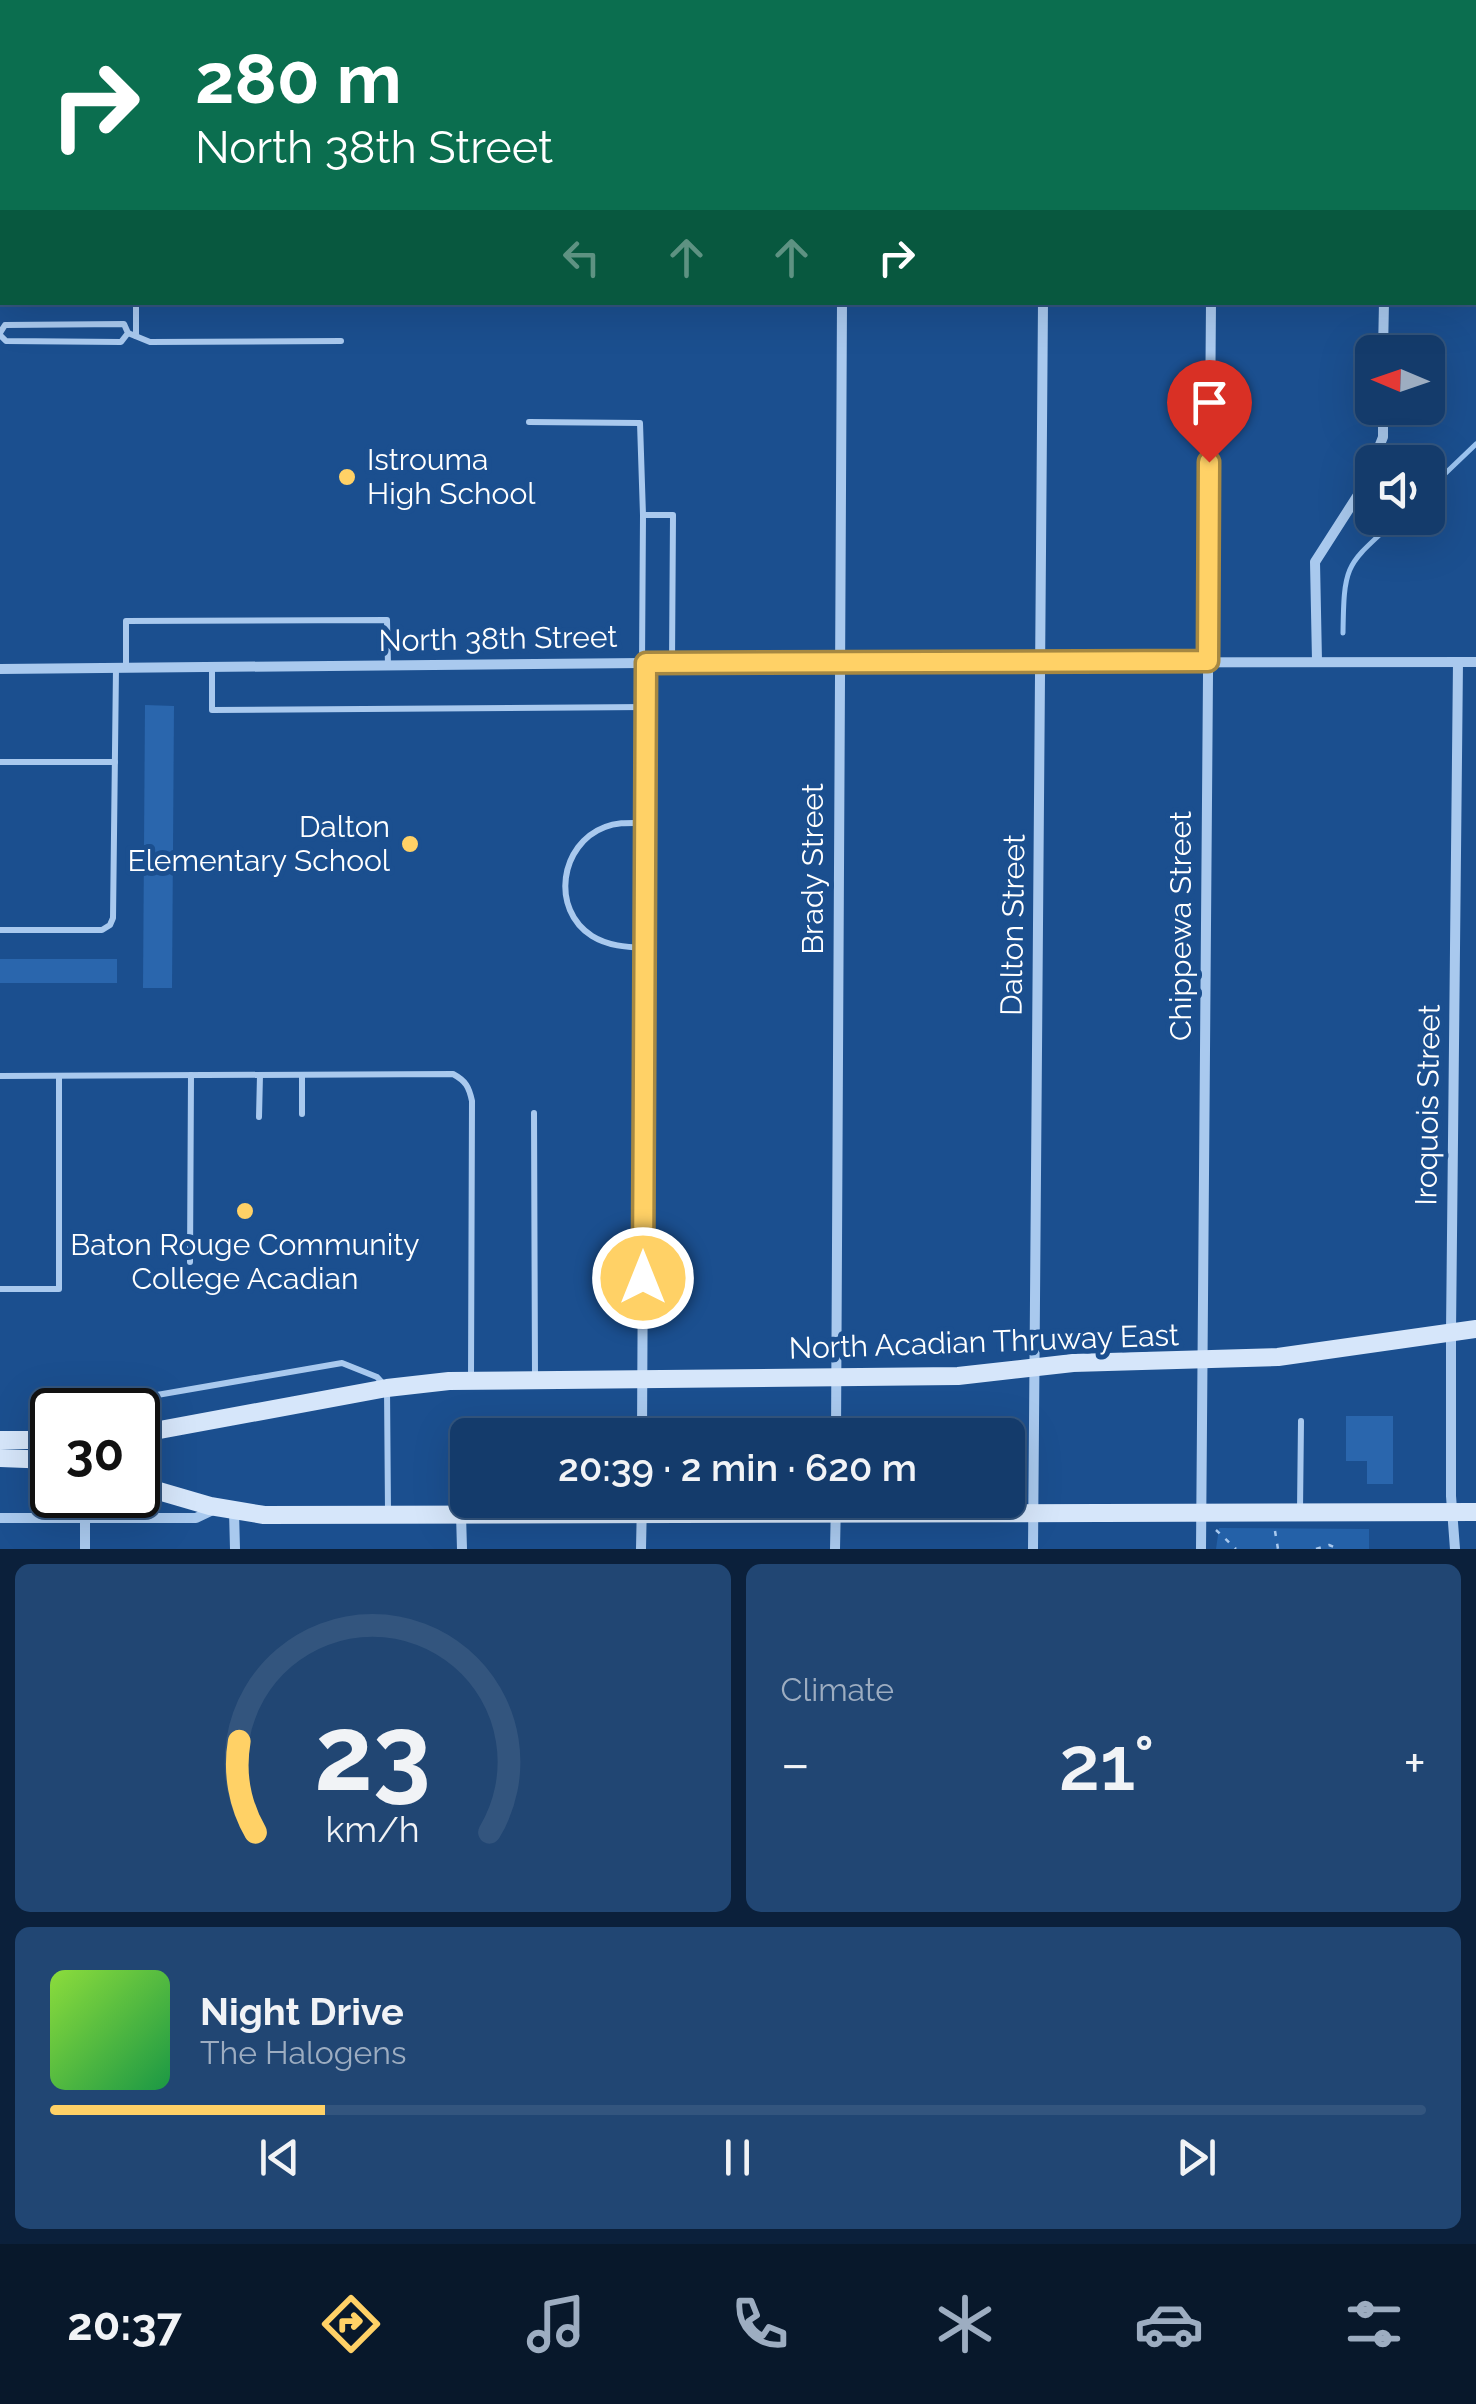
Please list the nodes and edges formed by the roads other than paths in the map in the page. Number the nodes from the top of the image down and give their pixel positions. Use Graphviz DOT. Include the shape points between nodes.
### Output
graph roads {
  1 [pos="136,305"];
  2 [pos="842,305"];
  3 [pos="1044,305"];
  4 [pos="1211,305"];
  5 [pos="1384,305"];
  6 [pos="0,334"];
  7 [pos="132,334"];
  8 [pos="1383,335"];
  9 [pos="341,341"];
  10 [pos="528,422"];
  11 [pos="1355,500"];
  12 [pos="643,516"];
  13 [pos="1041,661"];
  14 [pos="1208,661"];
  15 [pos="1317,661"];
  16 [pos="1458,662"];
  17 [pos="1476,662"];
  18 [pos="644,663"];
  19 [pos="672,663"];
  20 [pos="838,663"];
  21 [pos="388,665"];
  22 [pos="212,667"];
  23 [pos="0,668"];
  24 [pos="121,668"];
  25 [pos="646,706"];
  26 [pos="0,762"];
  27 [pos="115,762"];
  28 [pos="645,822"];
  29 [pos="0,930"];
  30 [pos="645,948"];
  31 [pos="302,1074"];
  32 [pos="191,1075"];
  33 [pos="260,1075"];
  34 [pos="0,1076"];
  35 [pos="59,1076"];
  36 [pos="534,1113"];
  37 [pos="302,1114"];
  38 [pos="259,1117"];
  39 [pos="190,1262"];
  40 [pos="0,1289"];
  41 [pos="1476,1328"];
  42 [pos="1451,1332"];
  43 [pos="1204,1360"];
  44 [pos="1033,1368"];
  45 [pos="536,1378"];
  46 [pos="642,1378"];
  47 [pos="836,1378"];
  48 [pos="471,1380"];
  49 [pos="387,1388"];
  50 [pos="160,1394"];
  51 [pos="642,1418"];
  52 [pos="836,1418"];
  53 [pos="1301,1422"];
  54 [pos="160,1430"];
  55 [pos="0,1440"];
  56 [pos="30,1440"];
  57 [pos="0,1458"];
  58 [pos="30,1459"];
  59 [pos="160,1490"];
  60 [pos="226,1510"];
  61 [pos="1300,1511"];
  62 [pos="1454,1512"];
  63 [pos="1476,1512"];
  64 [pos="1025,1513"];
  65 [pos="1032,1513"];
  66 [pos="388,1514"];
  67 [pos="450,1514"];
  68 [pos="0,1518"];
  69 [pos="462,1518"];
  70 [pos="642,1518"];
  71 [pos="836,1518"];
  72 [pos="1206,1518"];
  73 [pos="85,1520"];
  74 [pos="85,1549"];
  75 [pos="234,1549"];
  76 [pos="462,1549"];
  77 [pos="642,1549"];
  78 [pos="836,1549"];
  79 [pos="1032,1549"];
  80 [pos="1200,1549"];
  81 [pos="1455,1549"];
  1 -- 7 [label="lane"];
  2 -- 20 [label="street, Brady Street"];
  3 -- 13 [label="street, Dalton Street"];
  4 -- 14 [label="street, Chippewa Street"];
  5 -- 8 [label="street"];
  6 -- 7 [label="lane" via="6,340 122,342"];
  6 -- 7 [label="lane" via="5,325 124,324"];
  7 -- 9 [label="lane" via="150,342"];
  10 -- 12 [label="lane" via="640,423"];
  11 -- 15 [label="street" via="1315,562"];
  12 -- 18 [label="lane"];
  12 -- 19 [label="lane" via="672,516"];
  13 -- 14 [label="street, North 38th Street"];
  13 -- 20 [label="street, North 38th Street"];
  13 -- 44 [label="street, Dalton Street"];
  14 -- 15 [label="street, North 38th Street"];
  14 -- 43 [label="street, Chippewa Street"];
  15 -- 16 [label="street, North 38th Street"];
  16 -- 17 [label="street, North 38th Street"];
  16 -- 42 [label="street, Iroquois Street"];
  18 -- 19 [label="street, North 38th Street"];
  18 -- 21 [label="street, North 38th Street"];
  18 -- 25 [label="street"];
  19 -- 20 [label="street, North 38th Street"];
  20 -- 47 [label="street, Brady Street"];
  21 -- 22 [label="street, North 38th Street"];
  21 -- 24 [label="lane" via="387,620 126,621"];
  22 -- 24 [label="street, North 38th Street"];
  22 -- 25 [label="lane" via="212,710"];
  23 -- 24 [label="street, North 38th Street"];
  24 -- 27 [label="lane"];
  25 -- 28 [label="street"];
  26 -- 27 [label="lane"];
  27 -- 29 [label="lane" via="110,925"];
  28 -- 30 [label="street"];
  28 -- 30 [label="lane" via="605,826 586,838 564,877 570,912 581,928 612,945"];
  30 -- 46 [label="street"];
  31 -- 33 [label="lane"];
  31 -- 37 [label="lane"];
  31 -- 48 [label="lane" via="452,1074 469,1088"];
  32 -- 33 [label="lane"];
  32 -- 35 [label="lane"];
  32 -- 39 [label="lane"];
  33 -- 38 [label="lane"];
  34 -- 35 [label="lane"];
  35 -- 40 [label="lane" via="59,1290"];
  36 -- 45 [label="lane"];
  41 -- 42 [label="street, North Acadian Thruway East"];
  42 -- 43 [label="street, North Acadian Thruway East" via="1278,1357"];
  42 -- 62 [label="street, Iroquois Street"];
  43 -- 44 [label="street, North Acadian Thruway East"];
  43 -- 72 [label="street, Chippewa Street"];
  44 -- 47 [label="street, North Acadian Thruway East"];
  44 -- 65 [label="street, Dalton Street"];
  45 -- 46 [label="street, North Acadian Thruway East"];
  45 -- 48 [label="street, North Acadian Thruway East"];
  46 -- 47 [label="street, North Acadian Thruway East"];
  46 -- 51 [label="street"];
  47 -- 52 [label="street, Brady Street"];
  48 -- 49 [label="street, North Acadian Thruway East"];
  49 -- 50 [label="lane" via="342,1362"];
  49 -- 54 [label="street, North Acadian Thruway East"];
  49 -- 66 [label="lane"];
  53 -- 61 [label="lane"];
  55 -- 56 [label="street"];
  57 -- 58 [label="street"];
  59 -- 60 [label="street"];
  60 -- 66 [label="street"];
  60 -- 73 [label="street" via="196,1518"];
  60 -- 75 [label="street"];
  61 -- 62 [label="street"];
  61 -- 72 [label="street"];
  62 -- 63 [label="street"];
  62 -- 81 [label="street, Iroquois Street"];
  64 -- 65 [label="street"];
  65 -- 72 [label="street"];
  65 -- 79 [label="street, Dalton Street"];
  66 -- 67 [label="street"];
  68 -- 73 [label="street"];
  69 -- 76 [label="street"];
  70 -- 77 [label="street"];
  71 -- 78 [label="street"];
  72 -- 80 [label="street, Chippewa Street"];
  73 -- 74 [label="street"];
}
